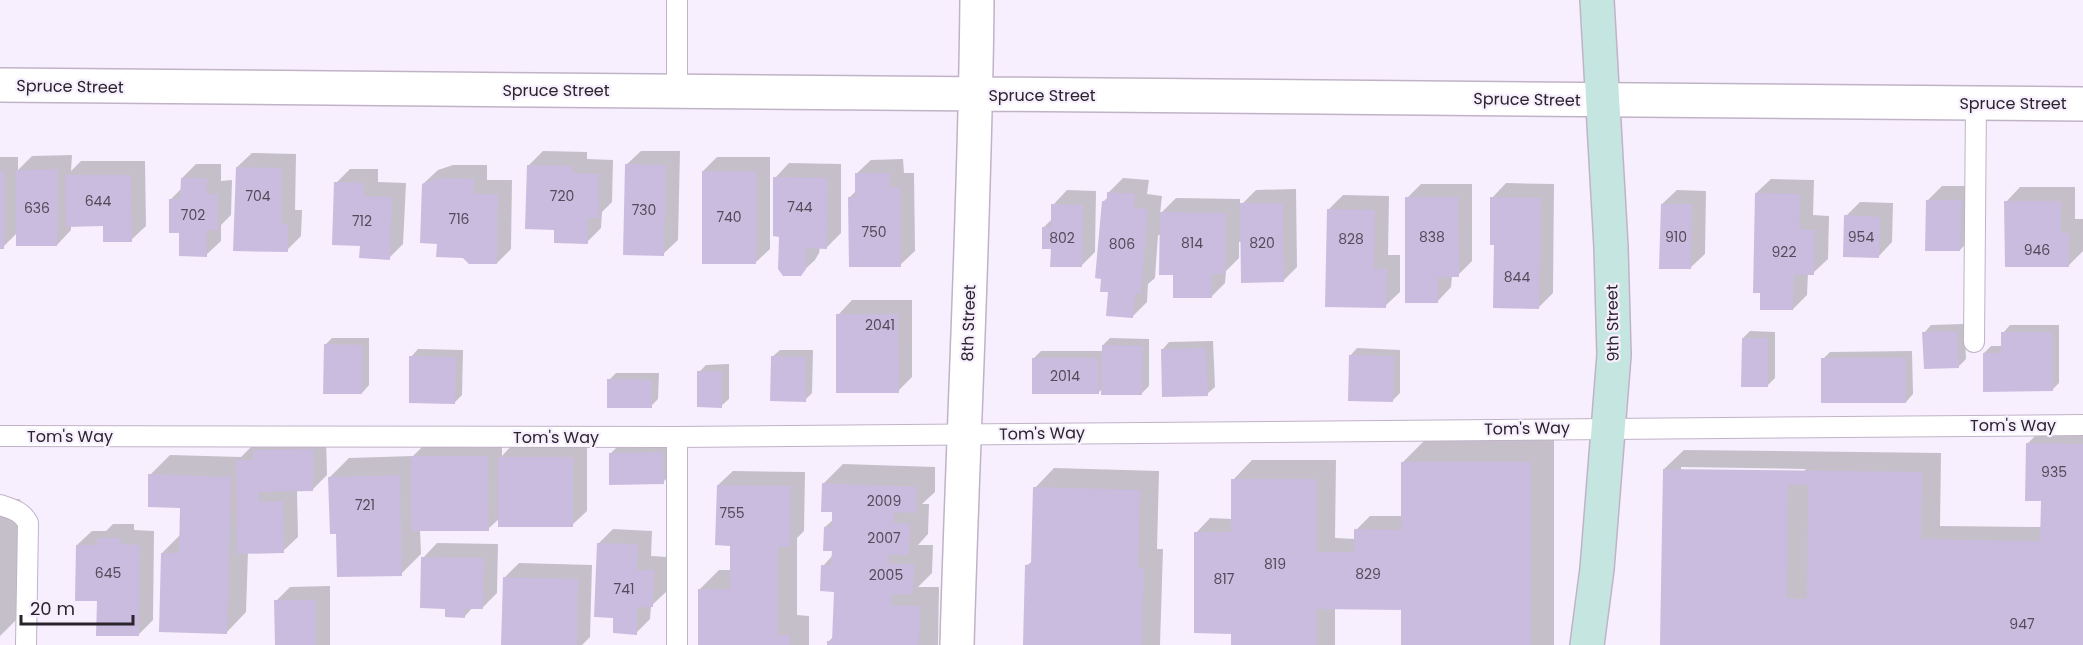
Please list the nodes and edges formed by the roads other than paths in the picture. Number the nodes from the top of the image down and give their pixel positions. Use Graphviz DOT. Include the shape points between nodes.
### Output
graph roads {
  1 [pos="677,0"];
  2 [pos="977,0"];
  3 [pos="1597,0"];
  4 [pos="0,85"];
  5 [pos="677,91"];
  6 [pos="976,94"];
  7 [pos="1601,100"];
  8 [pos="1976,103"];
  9 [pos="2083,104"];
  10 [pos="1974,342"];
  11 [pos="2083,425"];
  12 [pos="1609,427"];
  13 [pos="963,434"];
  14 [pos="0,436"];
  15 [pos="677,437"];
  16 [pos="0,505"];
  17 [pos="26,645"];
  18 [pos="677,645"];
  19 [pos="957,645"];
  20 [pos="1587,645"];
  1 -- 5 [label="lane"];
  2 -- 6 [label="street, 8th Street"];
  3 -- 7 [label="street, 9th Street"];
  4 -- 5 [label="street, Spruce Street"];
  5 -- 6 [label="street, Spruce Street"];
  6 -- 7 [label="street, Spruce Street"];
  6 -- 13 [label="street, 8th Street"];
  7 -- 8 [label="street, Spruce Street"];
  7 -- 12 [label="street, 9th Street" via="1611,247"];
  8 -- 9 [label="street, Spruce Street"];
  8 -- 10 [label="lane"];
  11 -- 12 [label="lane, Tom's Way"];
  12 -- 13 [label="lane, Tom's Way"];
  12 -- 20 [label="street, 9th Street"];
  13 -- 15 [label="lane, Tom's Way"];
  13 -- 19 [label="street, 8th Street"];
  14 -- 15 [label="lane, Tom's Way"];
  15 -- 18 [label="lane"];
  16 -- 17 [label="lane" via="18,510 28,523"];
}
